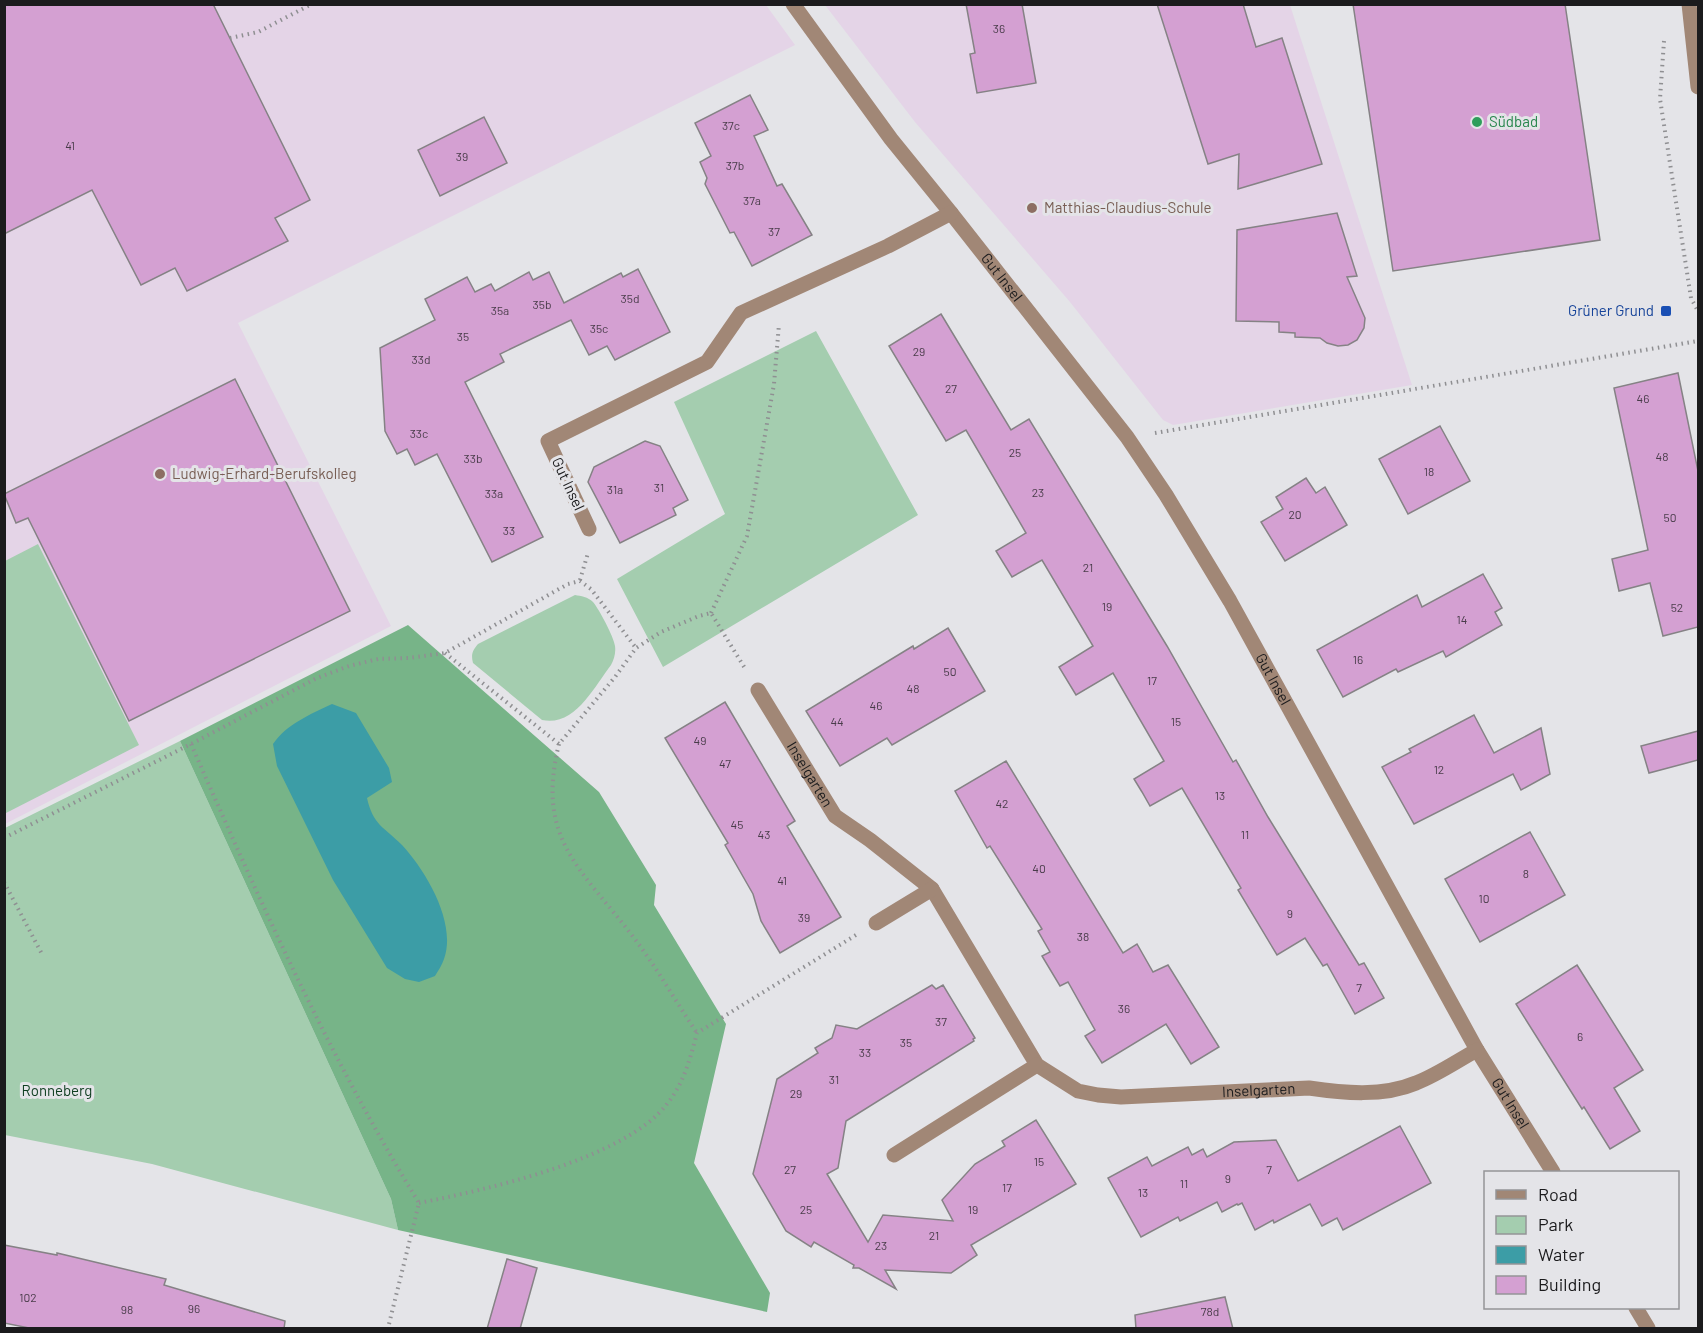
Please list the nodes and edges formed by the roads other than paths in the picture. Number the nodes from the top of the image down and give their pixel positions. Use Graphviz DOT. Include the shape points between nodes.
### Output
graph roads {
  1 [pos="793,4"];
  2 [pos="1689,4"];
  3 [pos="1698,87"];
  4 [pos="951,213"];
  5 [pos="589,529"];
  6 [pos="758,690"];
  7 [pos="932,889"];
  8 [pos="876,922"];
  9 [pos="1477,1050"];
  10 [pos="1037,1065"];
  11 [pos="894,1155"];
  12 [pos="1552,1171"];
  13 [pos="1637,1309"];
  14 [pos="1648,1329"];
  1 -- 4 [label="street, Gut Insel" via="891,139"];
  2 -- 3 [label="street"];
  4 -- 5 [label="street, Gut Insel" via="741,313 707,362 548,441"];
  4 -- 9 [label="street, Gut Insel" via="1127,437 1166,495 1230,601"];
  6 -- 7 [label="street, Inselgarten" via="835,816"];
  7 -- 8 [label="street"];
  7 -- 10 [label="street, Inselgarten"];
  9 -- 10 [label="street, Inselgarten" via="1415,1084 1362,1092 1309,1088 1098,1095 1078,1091"];
  9 -- 12 [label="street, Gut Insel"];
  10 -- 11 [label="street"];
  13 -- 14 [label="street"];
}
